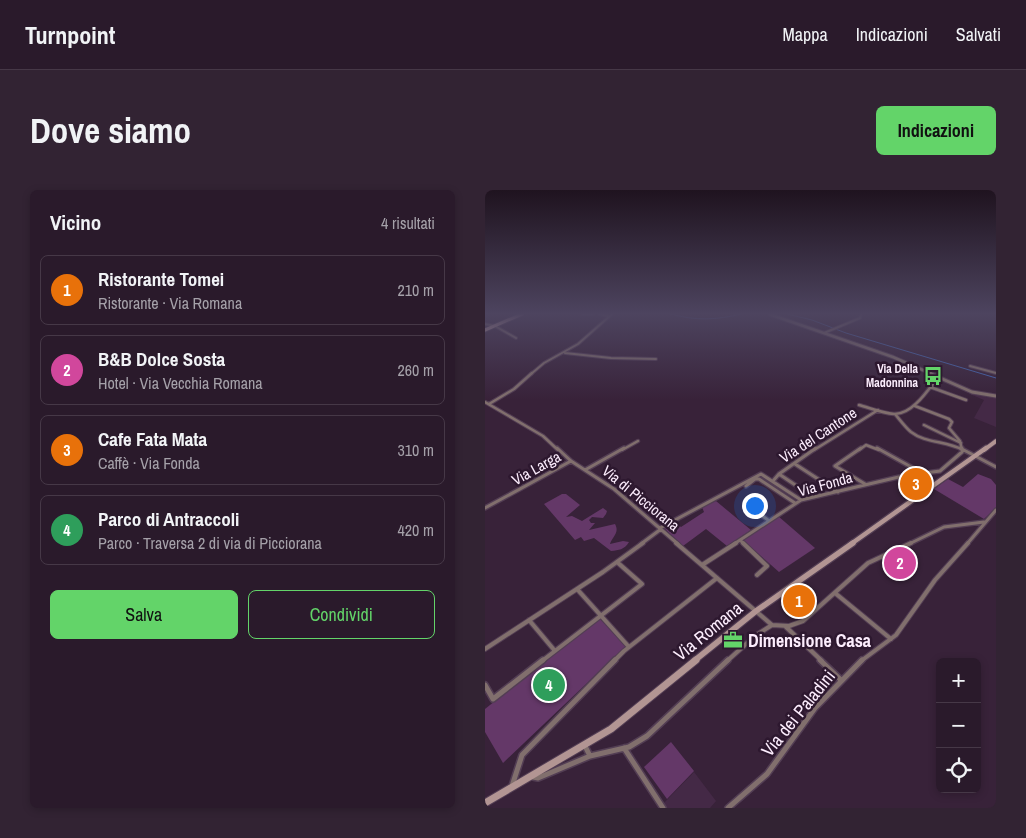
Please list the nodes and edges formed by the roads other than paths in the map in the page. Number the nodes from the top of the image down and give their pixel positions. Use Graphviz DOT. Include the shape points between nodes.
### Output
graph roads {
  1 [pos="580,343"];
  2 [pos="852,343"];
  3 [pos="564,353"];
  4 [pos="656,359"];
  5 [pos="970,366"];
  6 [pos="996,373"];
  7 [pos="938,377"];
  8 [pos="930,386"];
  9 [pos="995,396"];
  10 [pos="966,400"];
  11 [pos="486,403"];
  12 [pos="859,405"];
  13 [pos="915,406"];
  14 [pos="878,410"];
  15 [pos="895,414"];
  16 [pos="923,425"];
  17 [pos="639,441"];
  18 [pos="996,441"];
  19 [pos="962,443"];
  20 [pos="963,450"];
  21 [pos="974,457"];
  22 [pos="571,461"];
  23 [pos="795,464"];
  24 [pos="996,467"];
  25 [pos="585,470"];
  26 [pos="923,473"];
  27 [pos="779,474"];
  28 [pos="773,481"];
  29 [pos="865,484"];
  30 [pos="746,486"];
  31 [pos="839,492"];
  32 [pos="814,498"];
  33 [pos="801,500"];
  34 [pos="795,503"];
  35 [pos="746,504"];
  36 [pos="485,508"];
  37 [pos="996,510"];
  38 [pos="768,520"];
  39 [pos="984,522"];
  40 [pos="661,529"];
  41 [pos="740,540"];
  42 [pos="617,562"];
  43 [pos="702,565"];
  44 [pos="757,575"];
  45 [pos="717,578"];
  46 [pos="577,589"];
  47 [pos="835,593"];
  48 [pos="757,612"];
  49 [pos="600,615"];
  50 [pos="529,620"];
  51 [pos="772,625"];
  52 [pos="785,626"];
  53 [pos="891,639"];
  54 [pos="629,647"];
  55 [pos="485,649"];
  56 [pos="555,652"];
  57 [pos="841,680"];
  58 [pos="485,685"];
  59 [pos="582,748"];
  60 [pos="624,748"];
  61 [pos="591,756"];
  62 [pos="583,759"];
  63 [pos="531,776"];
  64 [pos="511,788"];
  65 [pos="485,803"];
  66 [pos="663,808"];
  67 [pos="729,808"];
  1 -- 3 [label="street"];
  2 -- 7 [label="street"];
  3 -- 4 [label="street"];
  3 -- 11 [label="street" via="538,367 514,389"];
  5 -- 6 [label="street"];
  7 -- 8 [label="street"];
  7 -- 9 [label="street" via="972,392"];
  8 -- 10 [label="street"];
  8 -- 13 [label="street"];
  11 -- 22 [label="street, Via di Picciorana" via="543,436"];
  12 -- 14 [label="street, Via del Cantone"];
  13 -- 15 [label="street"];
  13 -- 19 [label="street" via="951,421 949,428"];
  14 -- 15 [label="street, Via del Cantone"];
  14 -- 23 [label="street, Via del Cantone"];
  15 -- 20 [label="street" via="920,437 949,443"];
  16 -- 19 [label="street"];
  17 -- 25 [label="street"];
  18 -- 21 [label="main road, Via Romana"];
  19 -- 20 [label="street"];
  20 -- 21 [label="street"];
  20 -- 26 [label="street, Via Fonda" via="943,469"];
  21 -- 24 [label="street"];
  21 -- 48 [label="main road, Via Romana"];
  22 -- 25 [label="street, Via di Picciorana"];
  22 -- 36 [label="street, Via Larga"];
  23 -- 27 [label="street, Via del Cantone"];
  23 -- 31 [label="street"];
  25 -- 40 [label="street, Via di Picciorana" via="613,488"];
  26 -- 29 [label="street, Via Fonda"];
  26 -- 29 [label="street" via="866,445 835,466"];
  27 -- 28 [label="street, Via del Cantone"];
  27 -- 32 [label="street"];
  28 -- 33 [label="street, Via del Cantone"];
  28 -- 40 [label="street, Via del Cantone" via="761,474 753,476"];
  29 -- 31 [label="street, Via Fonda"];
  30 -- 34 [label="street" via="759,479"];
  31 -- 32 [label="street, Via Fonda"];
  32 -- 33 [label="street, Via Fonda"];
  33 -- 34 [label="street, Via Fonda"];
  34 -- 38 [label="street, Via Fonda"];
  35 -- 38 [label="street"];
  37 -- 39 [label="street, Via dei Paladini"];
  38 -- 41 [label="street, Via Fonda"];
  39 -- 47 [label="street" via="948,525 931,532 868,563"];
  39 -- 53 [label="street, Via dei Paladini"];
  40 -- 42 [label="street, Via del Cantone"];
  40 -- 43 [label="street, Via di Picciorana"];
  41 -- 43 [label="street, Via Fonda"];
  41 -- 44 [label="street" via="767,566"];
  42 -- 46 [label="street, Via del Cantone"];
  42 -- 49 [label="street" via="642,584"];
  43 -- 45 [label="street, Via di Picciorana"];
  45 -- 48 [label="street, Via di Picciorana"];
  45 -- 54 [label="street"];
  46 -- 49 [label="street"];
  46 -- 50 [label="street, Via del Cantone"];
  47 -- 52 [label="street" via="803,621"];
  47 -- 53 [label="street"];
  48 -- 51 [label="street, Via di Picciorana"];
  48 -- 59 [label="main road, Via Romana" via="616,725"];
  49 -- 54 [label="street"];
  49 -- 56 [label="street"];
  50 -- 55 [label="street, Via del Cantone"];
  50 -- 56 [label="street"];
  51 -- 52 [label="street"];
  51 -- 60 [label="street" via="745,644 647,736"];
  52 -- 57 [label="street"];
  53 -- 57 [label="street, Via dei Paladini"];
  54 -- 64 [label="street" via="522,755"];
  56 -- 58 [label="street" via="493,699"];
  57 -- 67 [label="street, Via dei Paladini" via="815,708 767,774"];
  59 -- 61 [label="street"];
  59 -- 62 [label="street" via="580,756"];
  59 -- 63 [label="main road, Via Romana"];
  60 -- 61 [label="street"];
  60 -- 66 [label="street"];
  61 -- 62 [label="street"];
  62 -- 63 [label="street" via="538,778"];
  63 -- 64 [label="main road, Via Romana"];
  64 -- 65 [label="main road, Via Romana"];
}
